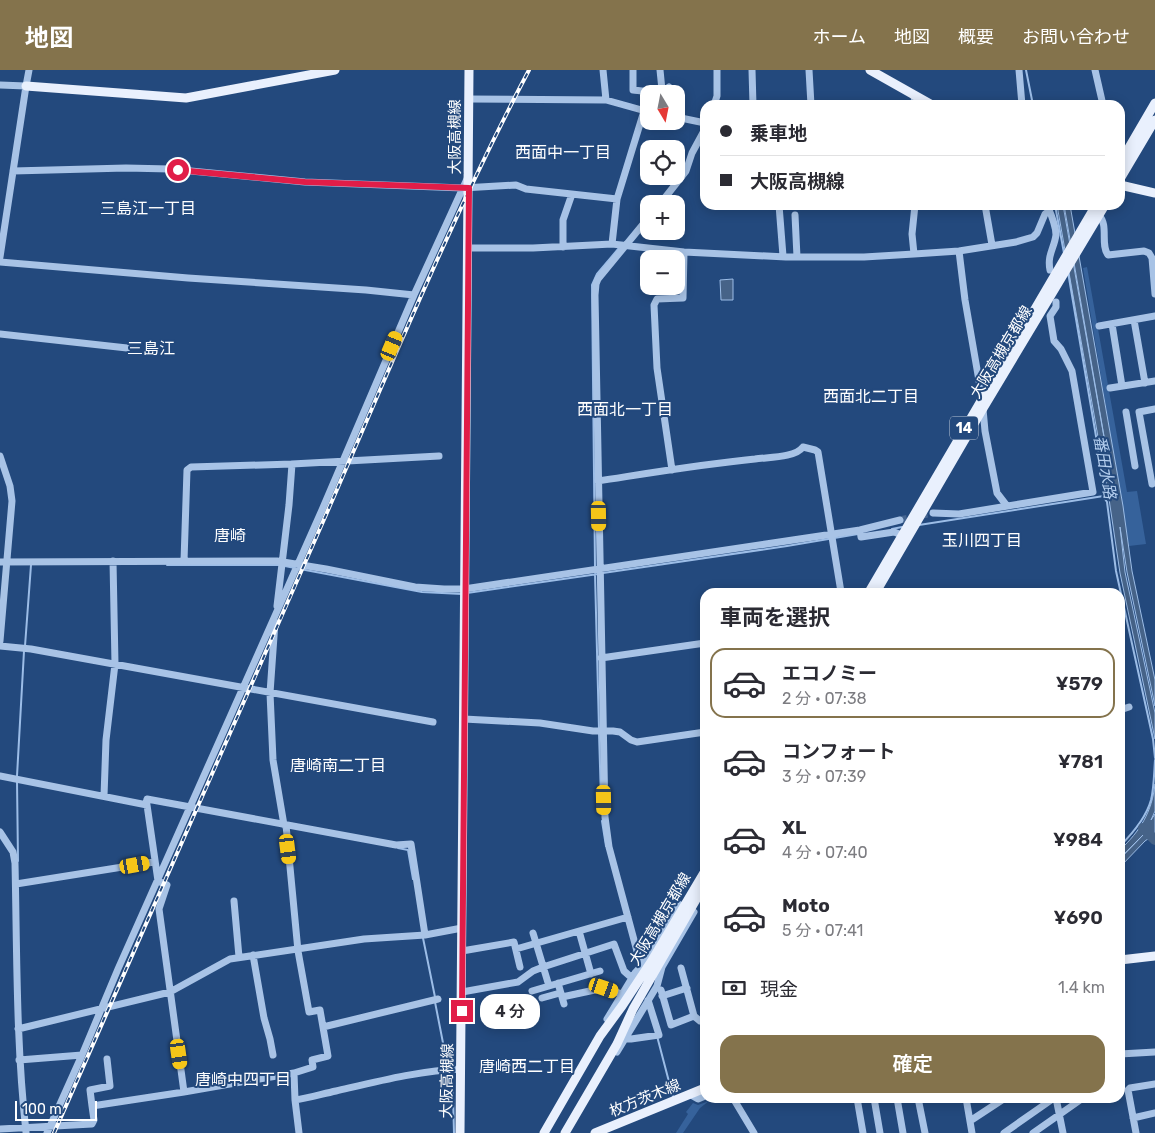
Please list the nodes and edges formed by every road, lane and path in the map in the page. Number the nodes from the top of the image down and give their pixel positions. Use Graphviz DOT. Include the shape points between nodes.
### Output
graph roads {
  1 [pos="30,70"];
  2 [pos="335,70"];
  3 [pos="469,70"];
  4 [pos="602,70"];
  5 [pos="633,70"];
  6 [pos="660,70"];
  7 [pos="717,70"];
  8 [pos="752,70"];
  9 [pos="809,70"];
  10 [pos="870,70"];
  11 [pos="1019,70"];
  12 [pos="1095,70"];
  13 [pos="0,85"];
  14 [pos="665,85"];
  15 [pos="26,86"];
  16 [pos="640,91"];
  17 [pos="914,95"];
  18 [pos="469,99"];
  19 [pos="606,100"];
  20 [pos="716,100"];
  21 [pos="753,100"];
  22 [pos="810,100"];
  23 [pos="914,100"];
  24 [pos="923,100"];
  25 [pos="1022,100"];
  26 [pos="1102,100"];
  27 [pos="1155,103"];
  28 [pos="640,109"];
  29 [pos="685,119"];
  30 [pos="1155,120"];
  31 [pos="700,122"];
  32 [pos="640,129"];
  33 [pos="700,138"];
  34 [pos="1125,154"];
  35 [pos="13,171"];
  36 [pos="1125,171"];
  37 [pos="1125,186"];
  38 [pos="466,188"];
  39 [pos="1155,193"];
  40 [pos="572,194"];
  41 [pos="667,195"];
  42 [pos="617,198"];
  43 [pos="779,210"];
  44 [pos="914,210"];
  45 [pos="986,210"];
  46 [pos="1047,210"];
  47 [pos="1049,210"];
  48 [pos="1093,210"];
  49 [pos="1102,210"];
  50 [pos="795,215"];
  51 [pos="1099,215"];
  52 [pos="640,229"];
  53 [pos="612,244"];
  54 [pos="626,245"];
  55 [pos="992,245"];
  56 [pos="563,247"];
  57 [pos="468,248"];
  58 [pos="667,250"];
  59 [pos="959,251"];
  60 [pos="685,252"];
  61 [pos="914,254"];
  62 [pos="1152,255"];
  63 [pos="783,256"];
  64 [pos="0,257"];
  65 [pos="797,257"];
  66 [pos="0,262"];
  67 [pos="1050,270"];
  68 [pos="1155,294"];
  69 [pos="414,295"];
  70 [pos="683,295"];
  71 [pos="1056,302"];
  72 [pos="1155,316"];
  73 [pos="1134,320"];
  74 [pos="1112,324"];
  75 [pos="1100,326"];
  76 [pos="0,334"];
  77 [pos="128,348"];
  78 [pos="1155,381"];
  79 [pos="1145,383"];
  80 [pos="1122,386"];
  81 [pos="1110,388"];
  82 [pos="982,398"];
  83 [pos="1155,409"];
  84 [pos="982,410"];
  85 [pos="1126,412"];
  86 [pos="1140,422"];
  87 [pos="1128,424"];
  88 [pos="0,456"];
  89 [pos="439,456"];
  90 [pos="344,461"];
  91 [pos="292,464"];
  92 [pos="1135,466"];
  93 [pos="672,470"];
  94 [pos="598,481"];
  95 [pos="1152,484"];
  96 [pos="1007,506"];
  97 [pos="933,513"];
  98 [pos="900,520"];
  99 [pos="860,530"];
  100 [pos="832,534"];
  101 [pos="902,535"];
  102 [pos="113,561"];
  103 [pos="184,562"];
  104 [pos="283,562"];
  105 [pos="298,564"];
  106 [pos="4,565"];
  107 [pos="600,569"];
  108 [pos="840,588"];
  109 [pos="871,588"];
  110 [pos="878,588"];
  111 [pos="464,589"];
  112 [pos="276,615"];
  113 [pos="0,641"];
  114 [pos="700,644"];
  115 [pos="0,646"];
  116 [pos="602,658"];
  117 [pos="115,664"];
  118 [pos="243,688"];
  119 [pos="270,693"];
  120 [pos="1129,707"];
  121 [pos="1125,708"];
  122 [pos="464,719"];
  123 [pos="433,722"];
  124 [pos="603,731"];
  125 [pos="700,733"];
  126 [pos="0,776"];
  127 [pos="104,796"];
  128 [pos="146,803"];
  129 [pos="191,807"];
  130 [pos="285,825"];
  131 [pos="0,832"];
  132 [pos="154,862"];
  133 [pos="700,879"];
  134 [pos="158,881"];
  135 [pos="16,884"];
  136 [pos="700,893"];
  137 [pos="234,901"];
  138 [pos="680,905"];
  139 [pos="692,911"];
  140 [pos="628,918"];
  141 [pos="462,928"];
  142 [pos="579,932"];
  143 [pos="533,933"];
  144 [pos="425,935"];
  145 [pos="536,944"];
  146 [pos="298,949"];
  147 [pos="516,949"];
  148 [pos="462,951"];
  149 [pos="586,954"];
  150 [pos="253,955"];
  151 [pos="1155,956"];
  152 [pos="240,957"];
  153 [pos="1125,959"];
  154 [pos="641,966"];
  155 [pos="520,967"];
  156 [pos="543,967"];
  157 [pos="681,968"];
  158 [pos="600,971"];
  159 [pos="591,974"];
  160 [pos="632,978"];
  161 [pos="558,983"];
  162 [pos="549,986"];
  163 [pos="686,988"];
  164 [pos="532,990"];
  165 [pos="170,992"];
  166 [pos="462,992"];
  167 [pos="622,994"];
  168 [pos="542,998"];
  169 [pos="562,998"];
  170 [pos="438,999"];
  171 [pos="648,1000"];
  172 [pos="101,1010"];
  173 [pos="694,1016"];
  174 [pos="607,1019"];
  175 [pos="700,1021"];
  176 [pos="322,1027"];
  177 [pos="18,1029"];
  178 [pos="625,1039"];
  179 [pos="1155,1052"];
  180 [pos="1125,1054"];
  181 [pos="82,1055"];
  182 [pos="273,1055"];
  183 [pos="19,1060"];
  184 [pos="107,1060"];
  185 [pos="603,1067"];
  186 [pos="461,1069"];
  187 [pos="294,1073"];
  188 [pos="1155,1084"];
  189 [pos="700,1090"];
  190 [pos="184,1092"];
  191 [pos="691,1095"];
  192 [pos="700,1098"];
  193 [pos="295,1100"];
  194 [pos="736,1103"];
  195 [pos="858,1103"];
  196 [pos="875,1103"];
  197 [pos="898,1103"];
  198 [pos="919,1103"];
  199 [pos="967,1103"];
  200 [pos="997,1103"];
  201 [pos="1048,1103"];
  202 [pos="1057,1103"];
  203 [pos="1076,1103"];
  204 [pos="92,1106"];
  205 [pos="1155,1113"];
  206 [pos="1060,1114"];
  207 [pos="1133,1118"];
  208 [pos="970,1121"];
  209 [pos="0,1129"];
  210 [pos="49,1130"];
  211 [pos="63,1130"];
  212 [pos="26,1131"];
  213 [pos="299,1133"];
  214 [pos="460,1133"];
  215 [pos="544,1133"];
  216 [pos="564,1133"];
  217 [pos="595,1133"];
  218 [pos="754,1133"];
  219 [pos="863,1133"];
  220 [pos="880,1133"];
  221 [pos="903,1133"];
  222 [pos="925,1133"];
  223 [pos="972,1133"];
  224 [pos="1004,1133"];
  225 [pos="1033,1133"];
  226 [pos="1063,1133"];
  227 [pos="1136,1133"];
  1 -- 15 [label="street"];
  2 -- 15 [label="main road" via="186,98"];
  3 -- 18 [label="main road, 大阪高槻線"];
  4 -- 19 [label="street"];
  5 -- 16 [label="street" via="633,90"];
  6 -- 14 [label="street"];
  7 -- 20 [label="street"];
  8 -- 21 [label="street"];
  9 -- 22 [label="street"];
  10 -- 17 [label="main road"];
  11 -- 25 [label="street"];
  12 -- 26 [label="street"];
  13 -- 15 [label="street"];
  15 -- 35 [label="street"];
  17 -- 23 [label="street"];
  17 -- 24 [label="main road"];
  18 -- 19 [label="street"];
  18 -- 38 [label="main road, 大阪高槻線" via="469,175"];
  19 -- 28 [label="street"];
  27 -- 34 [label="main road"];
  29 -- 31 [label="street"];
  30 -- 36 [label="main road"];
  32 -- 42 [label="street"];
  33 -- 41 [label="street" via="684,175"];
  35 -- 38 [label="street" via="170,169 305,182"];
  35 -- 64 [label="street"];
  37 -- 39 [label="main road"];
  38 -- 40 [label="street" via="516,186 526,190"];
  38 -- 57 [label="main road, 大阪高槻線"];
  38 -- 69 [label="street"];
  40 -- 42 [label="street"];
  40 -- 56 [label="street" via="563,220"];
  42 -- 53 [label="street"];
  43 -- 63 [label="street"];
  44 -- 61 [label="street"];
  45 -- 55 [label="street"];
  46 -- 55 [label="street" via="1033,237"];
  47 -- 67 [label="street" via="1056,234 1048,258"];
  48 -- 82 [label="main road, 大阪高槻京都線 / 14"];
  49 -- 51 [label="main road, 大阪高槻京都線 / 14"];
  50 -- 65 [label="street"];
  51 -- 62 [label="street" via="1104,225 1108,255 1144,251"];
  51 -- 84 [label="main road, 大阪高槻京都線 / 14"];
  52 -- 54 [label="street"];
  53 -- 54 [label="street"];
  53 -- 56 [label="street"];
  54 -- 58 [label="street"];
  54 -- 94 [label="street" via="596,284"];
  55 -- 59 [label="street"];
  56 -- 57 [label="street"];
  57 -- 111 [label="main road, 大阪高槻線"];
  59 -- 61 [label="street"];
  59 -- 82 [label="street"];
  60 -- 63 [label="street"];
  61 -- 65 [label="street"];
  62 -- 68 [label="street"];
  63 -- 65 [label="street"];
  66 -- 69 [label="street"];
  69 -- 90 [label="street"];
  70 -- 93 [label="street" via="683,298 657,299 654,305 657,368"];
  71 -- 96 [label="street" via="1050,316 1054,341 1062,349 1072,372 1093,492"];
  72 -- 73 [label="street"];
  73 -- 74 [label="street"];
  73 -- 79 [label="street"];
  74 -- 75 [label="street"];
  74 -- 80 [label="street"];
  76 -- 77 [label="street"];
  78 -- 79 [label="street"];
  79 -- 80 [label="street"];
  80 -- 81 [label="street"];
  82 -- 84 [label="street"];
  82 -- 101 [label="main road, 大阪高槻京都線 / 14"];
  83 -- 86 [label="street" via="1138,412"];
  84 -- 96 [label="street" via="997,493"];
  84 -- 110 [label="main road, 大阪高槻京都線 / 14"];
  85 -- 87 [label="street"];
  86 -- 87 [label="street"];
  86 -- 95 [label="street"];
  87 -- 92 [label="street"];
  88 -- 106 [label="street" via="12,501"];
  89 -- 90 [label="street"];
  90 -- 91 [label="street"];
  90 -- 105 [label="street"];
  91 -- 103 [label="street" via="191,467 187,470"];
  91 -- 104 [label="street"];
  93 -- 94 [label="street"];
  93 -- 100 [label="street" via="782,456 803,447 815,450 818,452"];
  94 -- 107 [label="street"];
  96 -- 97 [label="street" via="959,514"];
  98 -- 99 [label="street"];
  99 -- 100 [label="street"];
  99 -- 101 [label="street" via="862,537 894,532"];
  100 -- 107 [label="street"];
  100 -- 108 [label="street"];
  101 -- 109 [label="main road, 大阪高槻京都線 / 14"];
  102 -- 103 [label="street"];
  102 -- 106 [label="street"];
  102 -- 117 [label="street"];
  103 -- 104 [label="street"];
  104 -- 105 [label="street"];
  104 -- 112 [label="street"];
  105 -- 111 [label="street" via="414,587"];
  105 -- 112 [label="street"];
  106 -- 113 [label="street"];
  107 -- 111 [label="street"];
  107 -- 116 [label="street"];
  111 -- 122 [label="main road, 大阪高槻線"];
  112 -- 118 [label="street"];
  112 -- 119 [label="street"];
  114 -- 116 [label="street"];
  115 -- 117 [label="street"];
  116 -- 124 [label="street"];
  117 -- 118 [label="street"];
  117 -- 127 [label="street" via="106,740"];
  118 -- 119 [label="street"];
  118 -- 129 [label="street"];
  119 -- 123 [label="street"];
  119 -- 130 [label="street" via="273,760"];
  120 -- 121 [label="street"];
  122 -- 124 [label="street" via="540,723"];
  122 -- 141 [label="main road, 大阪高槻線"];
  124 -- 125 [label="street" via="620,732 637,742"];
  124 -- 140 [label="street" via="606,829"];
  126 -- 127 [label="street"];
  127 -- 128 [label="street"];
  128 -- 129 [label="street" via="147,799"];
  128 -- 132 [label="street"];
  129 -- 130 [label="street"];
  129 -- 134 [label="street"];
  130 -- 144 [label="street" via="396,845 411,844"];
  130 -- 146 [label="street"];
  131 -- 135 [label="street" via="13,852"];
  132 -- 134 [label="street"];
  132 -- 135 [label="street"];
  133 -- 215 [label="main road, 大阪高槻京都線" via="651,962 600,1036"];
  134 -- 165 [label="street" via="167,886 159,908"];
  134 -- 172 [label="street"];
  135 -- 177 [label="street"];
  136 -- 185 [label="main road, 大阪高槻京都線"];
  137 -- 152 [label="street"];
  138 -- 154 [label="street"];
  139 -- 171 [label="street"];
  140 -- 142 [label="street"];
  140 -- 154 [label="street"];
  141 -- 144 [label="street"];
  141 -- 148 [label="main road, 大阪高槻線"];
  142 -- 145 [label="street"];
  142 -- 149 [label="street"];
  143 -- 145 [label="street"];
  144 -- 146 [label="street" via="364,939"];
  145 -- 147 [label="street"];
  145 -- 156 [label="street"];
  146 -- 150 [label="street"];
  146 -- 176 [label="street" via="309,1012 320,1010"];
  147 -- 148 [label="street" via="514,942"];
  147 -- 155 [label="street"];
  148 -- 166 [label="main road, 大阪高槻線"];
  149 -- 156 [label="street"];
  149 -- 159 [label="street"];
  149 -- 160 [label="street" via="614,944 624,971"];
  150 -- 152 [label="street"];
  150 -- 182 [label="street"];
  151 -- 153 [label="main road"];
  152 -- 165 [label="street" via="227,960"];
  154 -- 160 [label="street"];
  156 -- 162 [label="street"];
  156 -- 166 [label="street" via="518,982"];
  157 -- 163 [label="street"];
  158 -- 159 [label="street"];
  159 -- 161 [label="street"];
  160 -- 167 [label="street"];
  161 -- 162 [label="street"];
  161 -- 169 [label="street"];
  162 -- 164 [label="street"];
  163 -- 173 [label="street"];
  163 -- 173 [label="street" via="662,993 671,1024"];
  165 -- 172 [label="street"];
  165 -- 190 [label="street"];
  166 -- 186 [label="main road, 大阪高槻線"];
  167 -- 169 [label="street" via="604,988"];
  167 -- 174 [label="street"];
  168 -- 169 [label="street"];
  170 -- 176 [label="street"];
  171 -- 178 [label="street"];
  171 -- 178 [label="street" via="659,1035"];
  172 -- 177 [label="street"];
  172 -- 181 [label="street"];
  173 -- 175 [label="street"];
  176 -- 187 [label="street" via="328,1056 312,1060 313,1067"];
  177 -- 183 [label="street"];
  178 -- 185 [label="street"];
  179 -- 180 [label="street"];
  181 -- 183 [label="street"];
  181 -- 210 [label="street"];
  183 -- 212 [label="street"];
  184 -- 204 [label="street" via="110,1086 90,1090"];
  185 -- 216 [label="main road, 大阪高槻京都線"];
  186 -- 193 [label="street"];
  186 -- 214 [label="main road, 大阪高槻線"];
  187 -- 190 [label="street"];
  187 -- 193 [label="street"];
  188 -- 207 [label="street" via="1128,1090"];
  189 -- 191 [label="main road, 枚方茨木線"];
  190 -- 204 [label="street"];
  191 -- 192 [label="street"];
  191 -- 217 [label="main road, 枚方茨木線"];
  193 -- 213 [label="street"];
  194 -- 218 [label="street"];
  195 -- 219 [label="street"];
  196 -- 220 [label="street"];
  197 -- 221 [label="street"];
  198 -- 222 [label="street"];
  199 -- 208 [label="street"];
  200 -- 208 [label="street"];
  201 -- 224 [label="street"];
  202 -- 206 [label="street"];
  203 -- 206 [label="street"];
  204 -- 211 [label="street" via="92,1124"];
  205 -- 207 [label="street"];
  206 -- 225 [label="street"];
  206 -- 226 [label="street"];
  207 -- 227 [label="street"];
  208 -- 223 [label="street"];
  209 -- 212 [label="street"];
  210 -- 211 [label="street"];
  210 -- 212 [label="street"];
}
